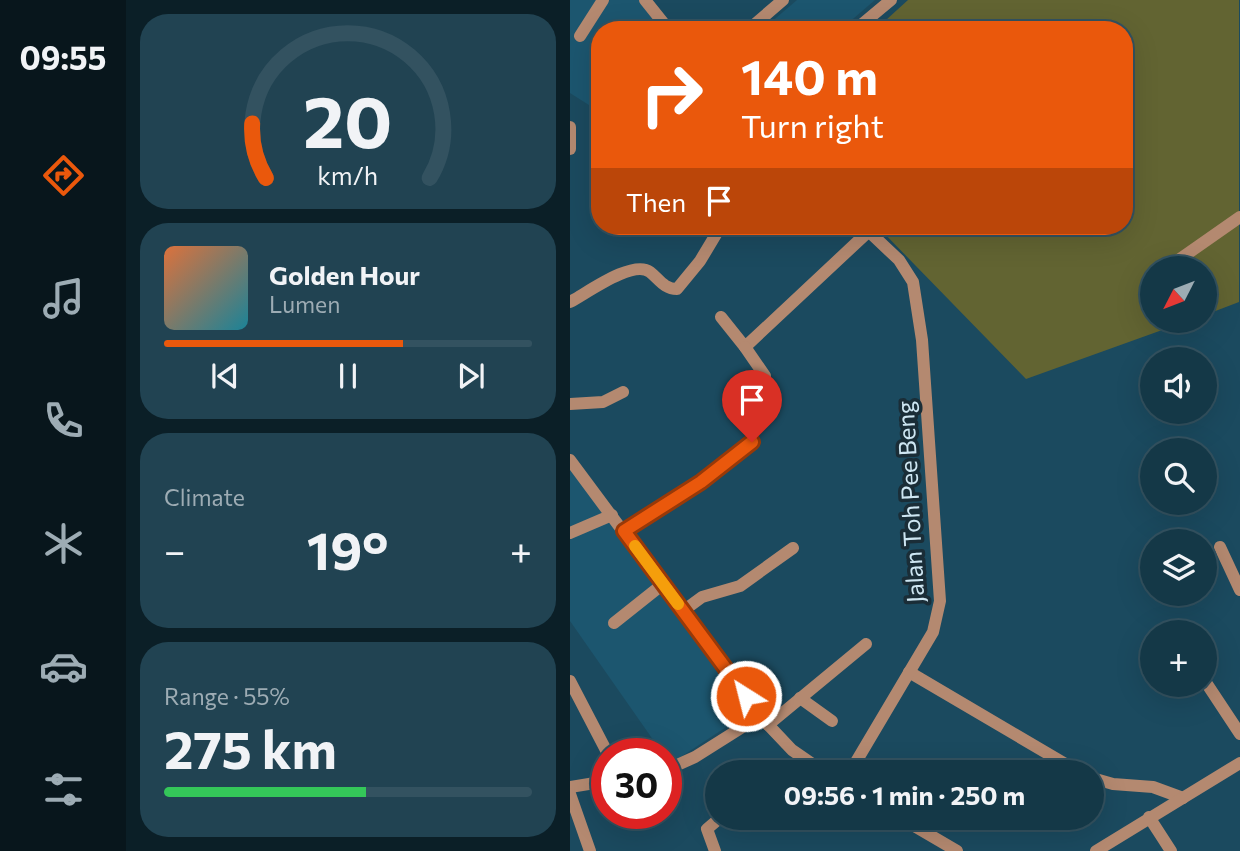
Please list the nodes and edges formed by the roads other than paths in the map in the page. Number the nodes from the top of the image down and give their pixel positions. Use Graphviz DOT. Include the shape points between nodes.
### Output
graph roads {
  1 [pos="603,0"];
  2 [pos="645,0"];
  3 [pos="783,0"];
  4 [pos="891,0"];
  5 [pos="662,21"];
  6 [pos="758,21"];
  7 [pos="866,21"];
  8 [pos="580,36"];
  9 [pos="570,127"];
  10 [pos="570,149"];
  11 [pos="1240,217"];
  12 [pos="715,235"];
  13 [pos="860,235"];
  14 [pos="872,235"];
  15 [pos="1184,256"];
  16 [pos="570,302"];
  17 [pos="721,317"];
  18 [pos="745,347"];
  19 [pos="765,376"];
  20 [pos="623,392"];
  21 [pos="570,404"];
  22 [pos="752,442"];
  23 [pos="570,460"];
  24 [pos="612,515"];
  25 [pos="624,531"];
  26 [pos="570,533"];
  27 [pos="1220,547"];
  28 [pos="793,548"];
  29 [pos="663,584"];
  30 [pos="1240,590"];
  31 [pos="683,611"];
  32 [pos="614,622"];
  33 [pos="866,644"];
  34 [pos="910,672"];
  35 [pos="570,681"];
  36 [pos="1216,697"];
  37 [pos="800,698"];
  38 [pos="764,720"];
  39 [pos="832,721"];
  40 [pos="1240,734"];
  41 [pos="600,738"];
  42 [pos="800,760"];
  43 [pos="857,760"];
  44 [pos="1059,760"];
  45 [pos="682,762"];
  46 [pos="1240,763"];
  47 [pos="1104,781"];
  48 [pos="591,784"];
  49 [pos="570,787"];
  50 [pos="571,797"];
  51 [pos="1183,798"];
  52 [pos="1149,817"];
  53 [pos="708,830"];
  54 [pos="921,830"];
  55 [pos="590,851"];
  56 [pos="715,851"];
  57 [pos="957,851"];
  58 [pos="1096,851"];
  59 [pos="1171,851"];
  1 -- 8 [label="street"];
  2 -- 5 [label="street"];
  3 -- 6 [label="street"];
  4 -- 7 [label="street"];
  9 -- 10 [label="street"];
  11 -- 15 [label="street"];
  12 -- 16 [label="street" via="687,281 677,289 667,288 643,268 631,269"];
  13 -- 18 [label="street"];
  14 -- 34 [label="street, Jalan Toh Pee Beng" via="909,272 922,340 940,601 933,632"];
  17 -- 18 [label="street"];
  18 -- 19 [label="street"];
  20 -- 21 [label="street" via="603,402"];
  22 -- 25 [label="street" via="701,482"];
  23 -- 24 [label="street"];
  24 -- 25 [label="street"];
  24 -- 26 [label="street"];
  25 -- 29 [label="street"];
  27 -- 30 [label="street"];
  28 -- 31 [label="street" via="740,586 702,597"];
  29 -- 31 [label="street"];
  29 -- 32 [label="street"];
  31 -- 38 [label="street"];
  33 -- 37 [label="street"];
  34 -- 43 [label="street, Jalan Toh Pee Beng"];
  34 -- 44 [label="street"];
  35 -- 41 [label="street"];
  36 -- 40 [label="street"];
  37 -- 38 [label="street"];
  37 -- 39 [label="street"];
  38 -- 42 [label="street"];
  38 -- 45 [label="street"];
  46 -- 51 [label="street"];
  47 -- 51 [label="street" via="1153,787"];
  48 -- 49 [label="street"];
  50 -- 55 [label="street"];
  51 -- 52 [label="street"];
  52 -- 58 [label="street"];
  52 -- 59 [label="street"];
  53 -- 56 [label="street"];
  54 -- 57 [label="street"];
}
